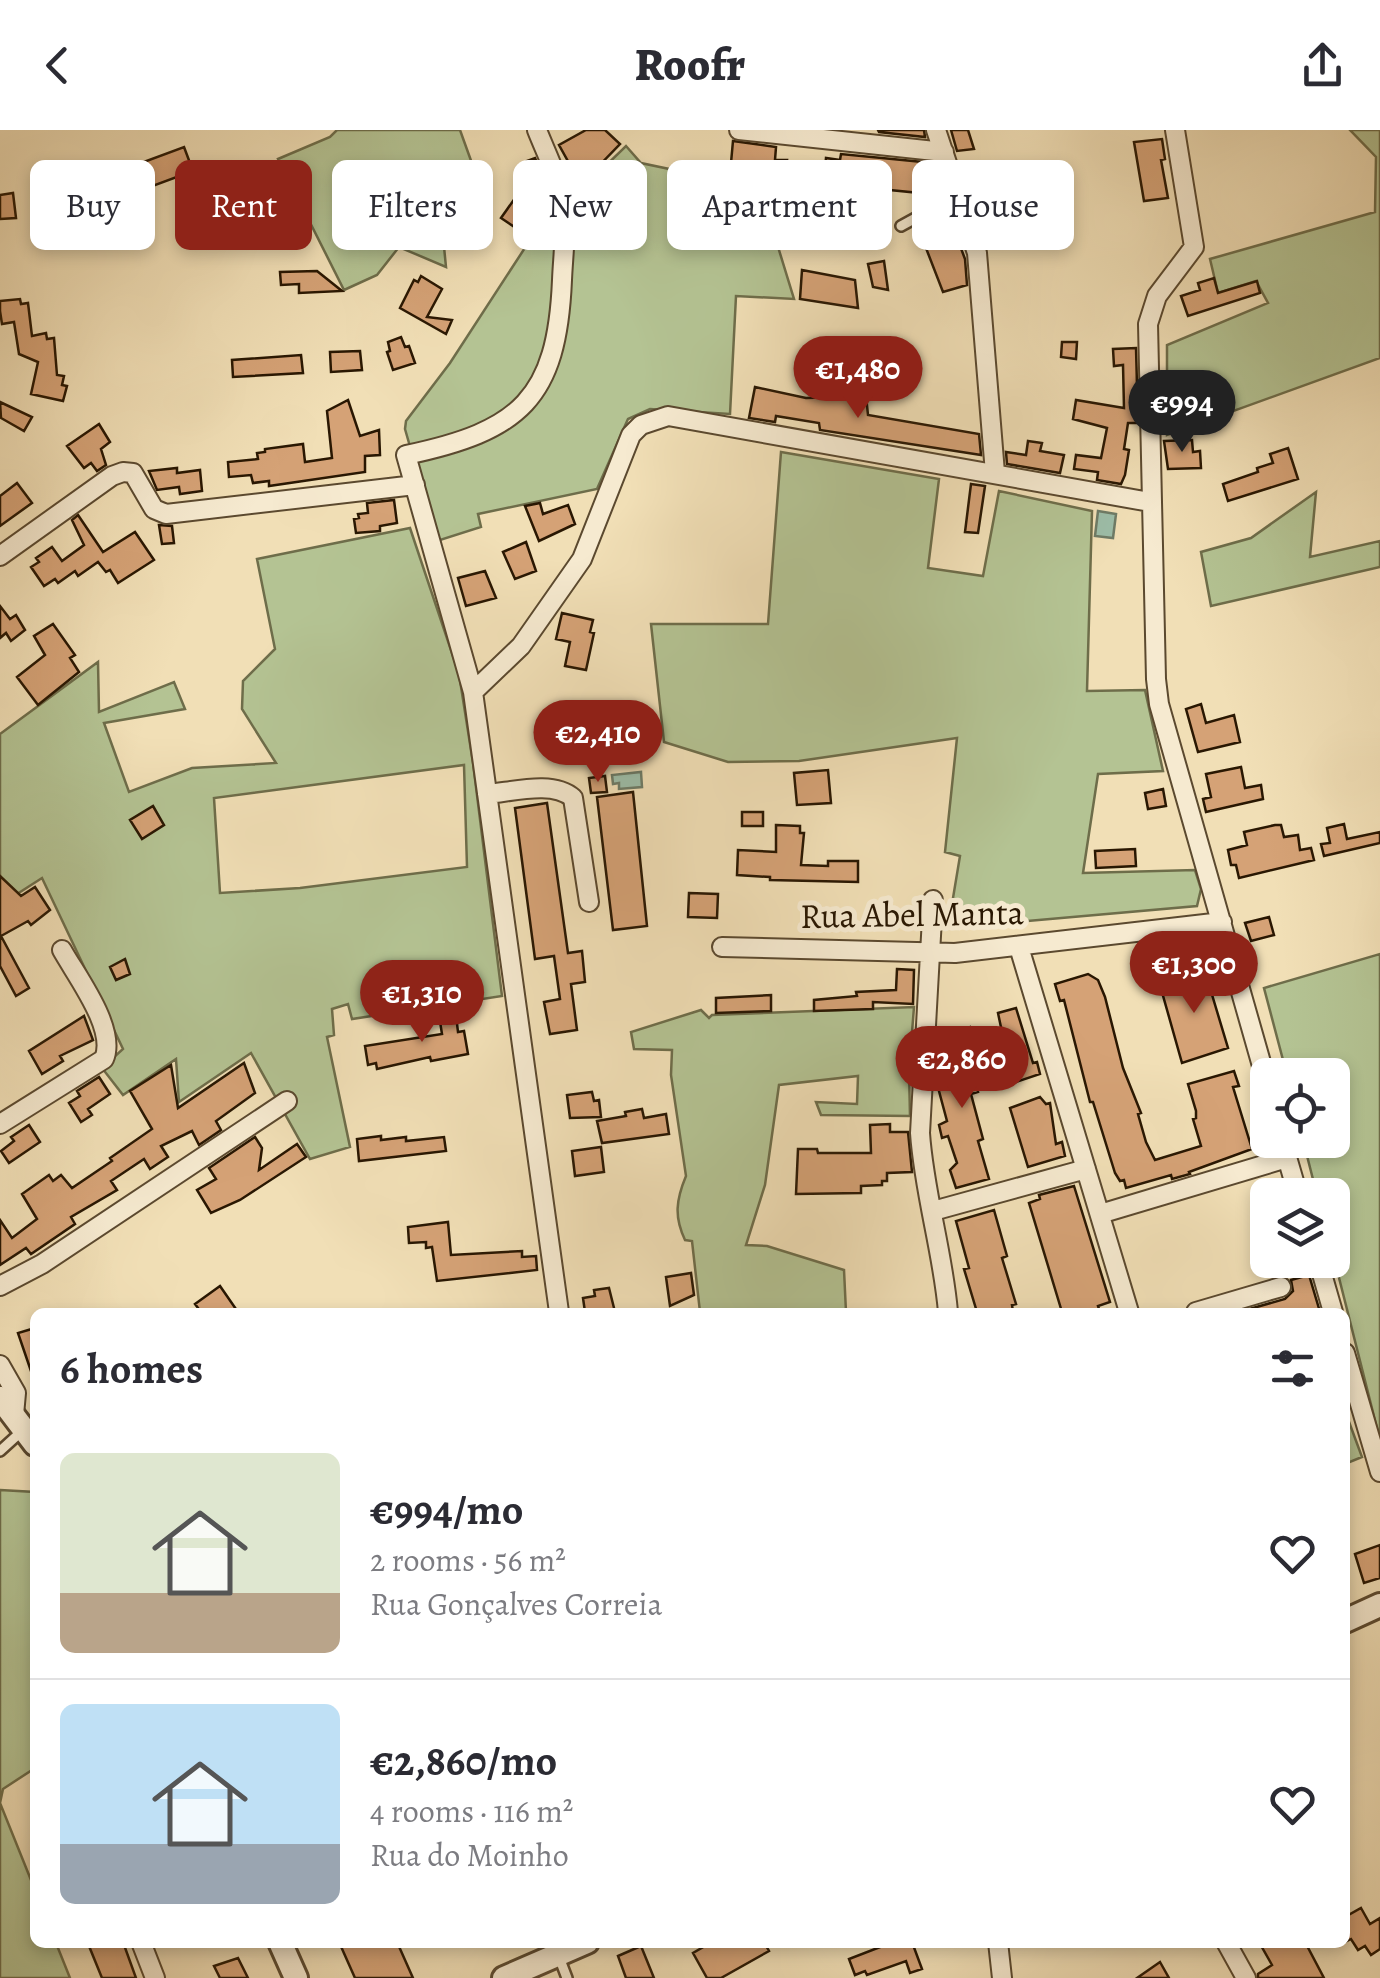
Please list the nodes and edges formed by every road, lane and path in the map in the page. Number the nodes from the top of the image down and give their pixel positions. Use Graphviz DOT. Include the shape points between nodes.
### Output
graph roads {
  1 [pos="537,130"];
  2 [pos="739,130"];
  3 [pos="936,130"];
  4 [pos="1175,130"];
  5 [pos="944,152"];
  6 [pos="947,160"];
  7 [pos="912,220"];
  8 [pos="901,226"];
  9 [pos="976,250"];
  10 [pos="996,473"];
  11 [pos="414,484"];
  12 [pos="1150,502"];
  13 [pos="0,556"];
  14 [pos="473,692"];
  15 [pos="487,794"];
  16 [pos="933,900"];
  17 [pos="588,902"];
  18 [pos="1222,922"];
  19 [pos="1019,947"];
  20 [pos="722,948"];
  21 [pos="62,950"];
  22 [pos="929,951"];
  23 [pos="1260,1058"];
  24 [pos="287,1101"];
  25 [pos="0,1124"];
  26 [pos="1259,1158"];
  27 [pos="1086,1169"];
  28 [pos="933,1210"];
  29 [pos="1100,1214"];
  30 [pos="1323,1278"];
  31 [pos="0,1286"];
  32 [pos="1281,1287"];
  33 [pos="558,1308"];
  34 [pos="947,1308"];
  35 [pos="1127,1308"];
  36 [pos="1210,1308"];
  37 [pos="1332,1308"];
  38 [pos="0,1365"];
  39 [pos="1350,1370"];
  40 [pos="18,1422"];
  41 [pos="0,1451"];
  42 [pos="1380,1472"];
  43 [pos="1380,1606"];
  44 [pos="1350,1619"];
  45 [pos="143,1948"];
  46 [pos="283,1948"];
  47 [pos="573,1948"];
  48 [pos="999,1948"];
  49 [pos="1229,1948"];
  50 [pos="558,1955"];
  51 [pos="155,1978"];
  52 [pos="296,1978"];
  53 [pos="504,1978"];
  54 [pos="566,1978"];
  55 [pos="1002,1978"];
  56 [pos="1246,1978"];
  1 -- 11 [label="street" via="563,204 555,349 532,395 492,428 406,455"];
  2 -- 5 [label="street"];
  3 -- 5 [label="street"];
  4 -- 12 [label="street" via="1194,247 1157,296 1148,324"];
  5 -- 6 [label="street"];
  7 -- 8 [label="lane"];
  9 -- 10 [label="street"];
  10 -- 12 [label="street"];
  10 -- 14 [label="street" via="653,418 626,445 582,559 521,646"];
  11 -- 13 [label="street" via="166,514 154,509 133,473 123,472"];
  11 -- 14 [label="street"];
  12 -- 18 [label="street" via="1159,704"];
  14 -- 15 [label="street"];
  15 -- 17 [label="street" via="551,788 573,798"];
  15 -- 33 [label="street"];
  16 -- 22 [label="street"];
  18 -- 19 [label="street, Rua Abel Manta"];
  18 -- 23 [label="street"];
  19 -- 22 [label="street, Rua Abel Manta"];
  19 -- 27 [label="street"];
  20 -- 22 [label="street, Rua Abel Manta"];
  21 -- 25 [label="street" via="106,1029 109,1048 104,1059"];
  22 -- 28 [label="street" via="920,1132"];
  24 -- 31 [label="street"];
  26 -- 29 [label="street"];
  27 -- 28 [label="street"];
  27 -- 29 [label="street"];
  28 -- 34 [label="street"];
  29 -- 35 [label="street"];
  30 -- 37 [label="street"];
  32 -- 36 [label="street"];
  38 -- 40 [label="street" via="16,1393"];
  39 -- 42 [label="street"];
  40 -- 41 [label="lane"];
  43 -- 44 [label="street"];
  45 -- 51 [label="street"];
  46 -- 52 [label="street"];
  47 -- 50 [label="street"];
  48 -- 55 [label="street"];
  49 -- 56 [label="street"];
  50 -- 53 [label="street"];
  50 -- 54 [label="lane"];
}
